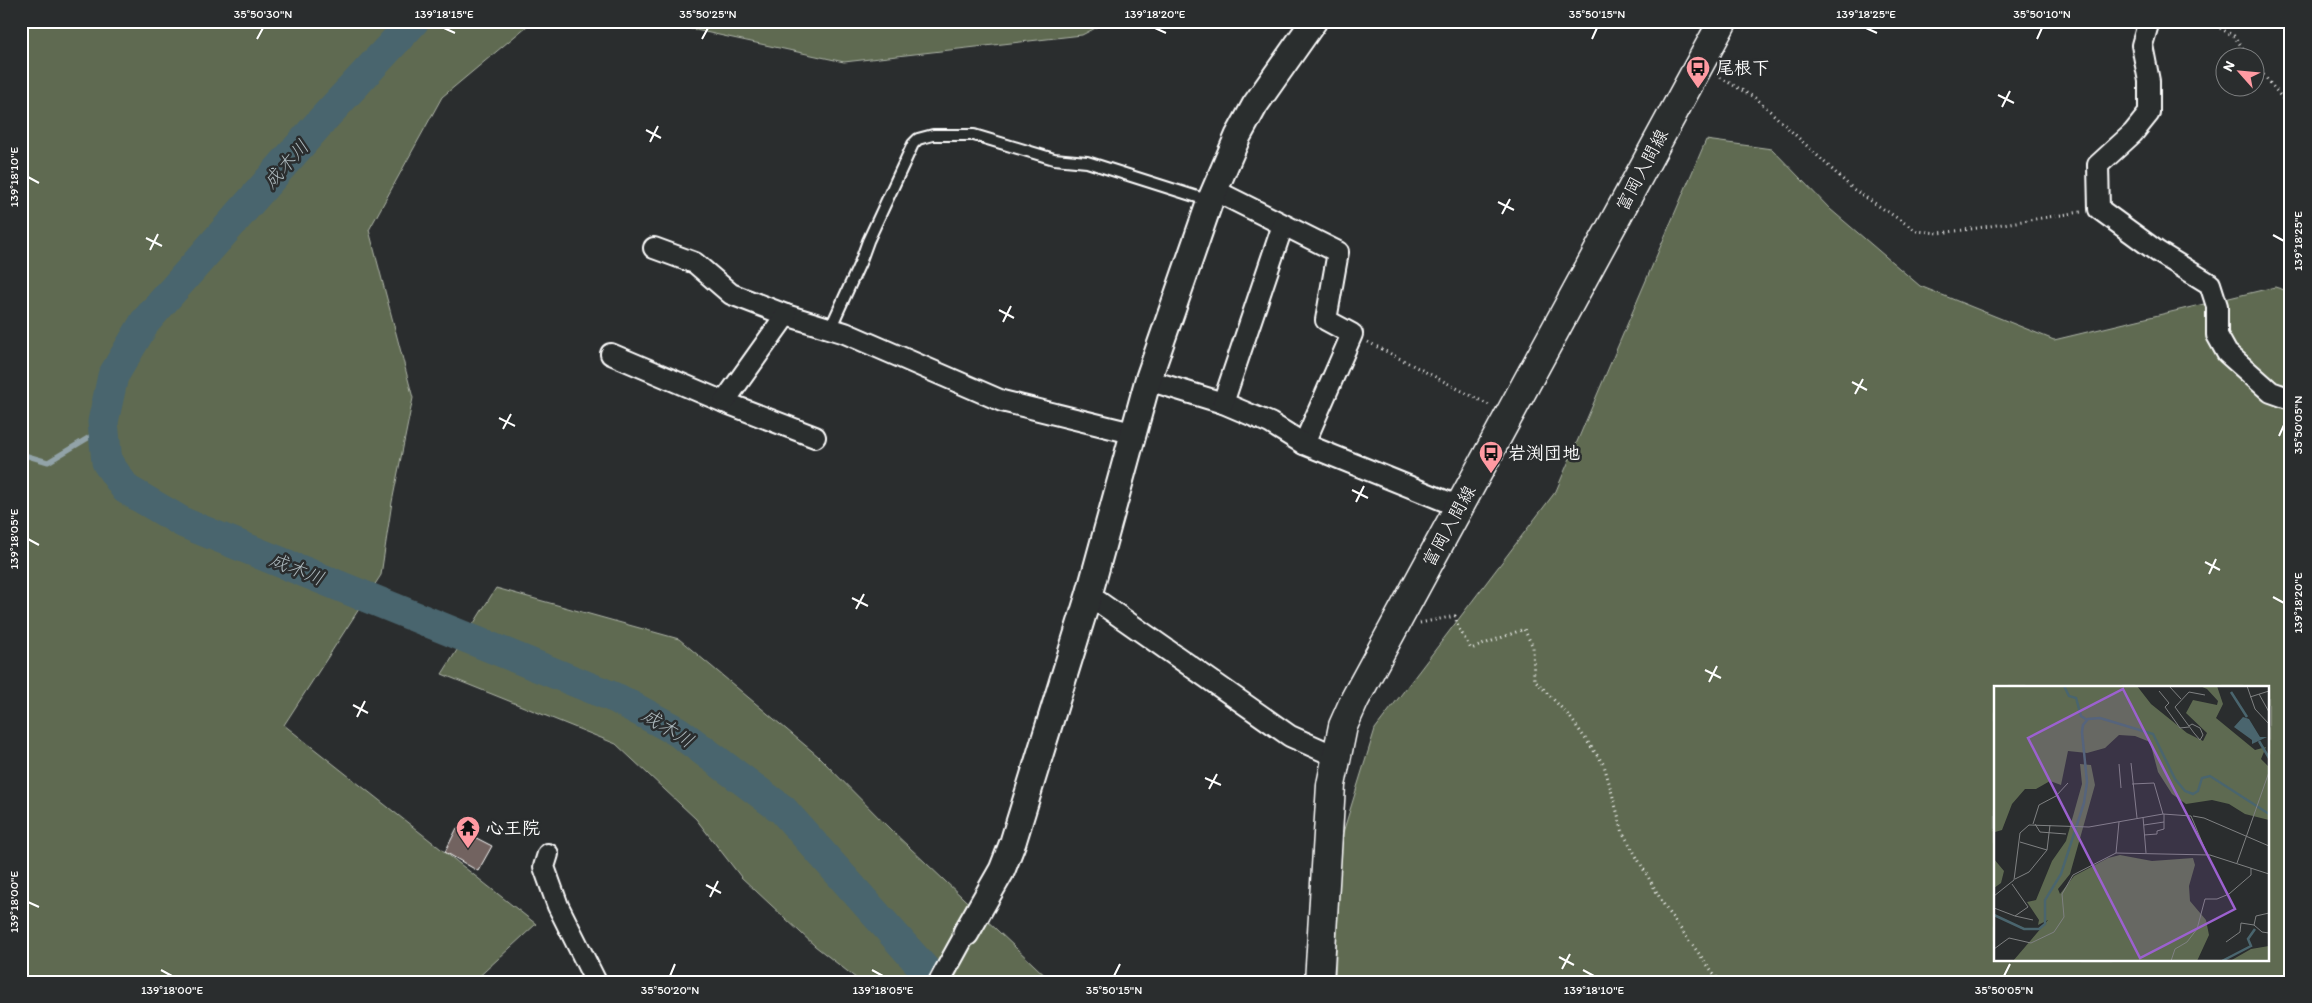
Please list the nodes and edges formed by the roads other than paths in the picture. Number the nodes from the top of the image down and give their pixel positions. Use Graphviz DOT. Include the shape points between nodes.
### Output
graph roads {
  1 [pos="1314,21"];
  2 [pos="1723,21"];
  3 [pos="2150,21"];
  4 [pos="1212,195"];
  5 [pos="1283,225"];
  6 [pos="654,248"];
  7 [pos="786,315"];
  8 [pos="830,328"];
  9 [pos="611,354"];
  10 [pos="1148,380"];
  11 [pos="2291,399"];
  12 [pos="724,402"];
  13 [pos="1223,403"];
  14 [pos="1132,433"];
  15 [pos="815,437"];
  16 [pos="1304,444"];
  17 [pos="1460,507"];
  18 [pos="1089,595"];
  19 [pos="1335,756"];
  20 [pos="548,854"];
  21 [pos="966,933"];
  22 [pos="596,982"];
  23 [pos="939,982"];
  24 [pos="1319,982"];
  1 -- 4 [label="street" via="1255,105"];
  2 -- 17 [label="main road, 富岡入間線"];
  3 -- 11 [label="street" via="2142,45 2149,81 2150,113 2134,133 2098,165 2099,209 2158,252 2210,284 2217,306 2217,335 2227,352 2271,392"];
  4 -- 5 [label="street"];
  4 -- 8 [label="lane" via="1087,162 1054,159 974,135 933,135 918,140 913,144 868,240"];
  4 -- 10 [label="street"];
  5 -- 13 [label="street"];
  5 -- 16 [label="street" via="1338,252 1326,320 1352,334"];
  6 -- 7 [label="street" via="695,263 731,294"];
  7 -- 8 [label="street"];
  7 -- 12 [label="street"];
  8 -- 14 [label="street" via="1002,401"];
  9 -- 12 [label="street"];
  10 -- 13 [label="street"];
  10 -- 14 [label="street"];
  12 -- 15 [label="street"];
  13 -- 16 [label="street" via="1270,423"];
  14 -- 18 [label="street"];
  16 -- 17 [label="street"];
  17 -- 19 [label="main road, 富岡入間線" via="1354,698 1342,726"];
  18 -- 19 [label="street" via="1290,736"];
  18 -- 21 [label="street" via="1013,842 1002,870"];
  19 -- 24 [label="main road, 富岡入間線"];
  20 -- 22 [label="street" via="544,867 558,906"];
  21 -- 23 [label="street"];
}
